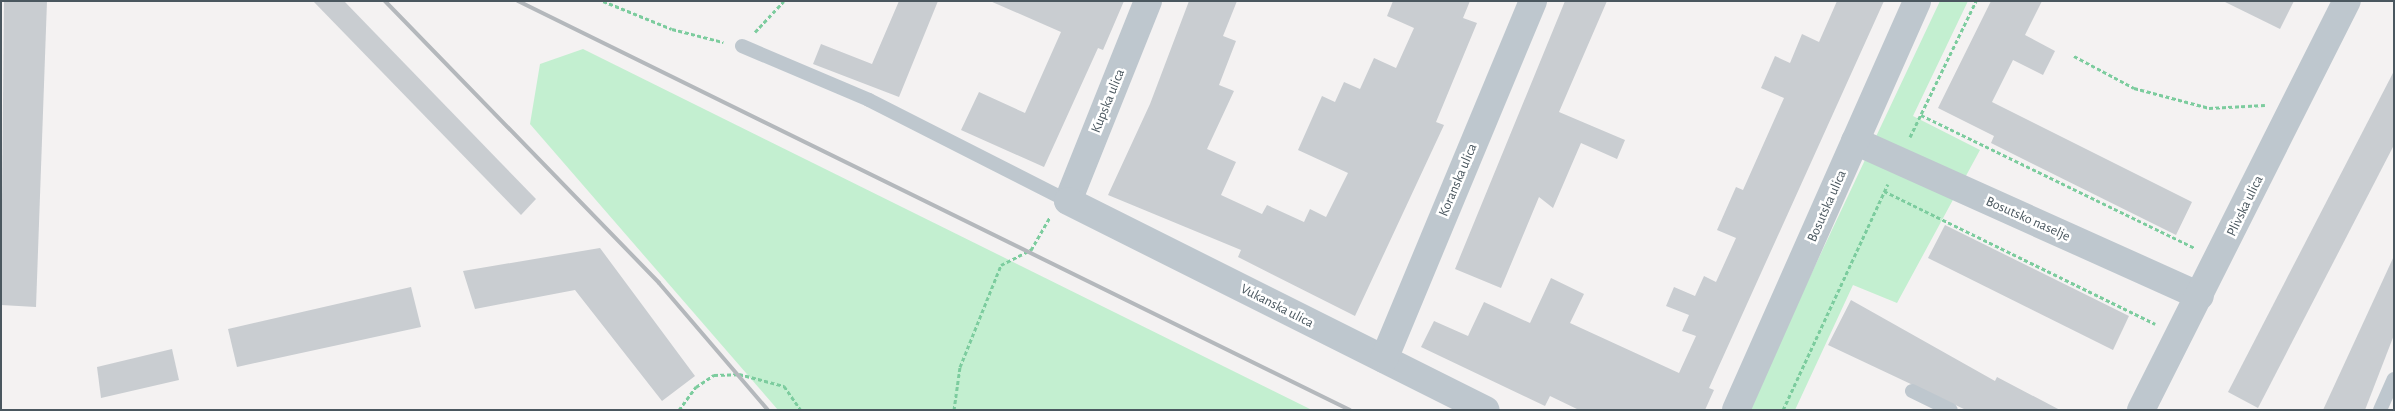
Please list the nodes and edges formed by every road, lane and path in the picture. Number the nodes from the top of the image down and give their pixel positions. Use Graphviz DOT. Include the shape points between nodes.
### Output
graph roads {
  1 [pos="603,1"];
  2 [pos="784,1"];
  3 [pos="1148,1"];
  4 [pos="1533,1"];
  5 [pos="1917,1"];
  6 [pos="1976,1"];
  7 [pos="2347,1"];
  8 [pos="742,46"];
  9 [pos="2074,56"];
  10 [pos="2295,104"];
  11 [pos="1921,116"];
  12 [pos="1855,141"];
  13 [pos="1899,161"];
  14 [pos="1884,191"];
  15 [pos="1068,201"];
  16 [pos="2218,260"];
  17 [pos="2200,296"];
  18 [pos="2179,336"];
  19 [pos="1384,359"];
  20 [pos="2394,379"];
  21 [pos="1912,391"];
  22 [pos="679,410"];
  23 [pos="801,410"];
  24 [pos="954,410"];
  25 [pos="1486,410"];
  26 [pos="1736,410"];
  27 [pos="1783,410"];
  28 [pos="1951,410"];
  29 [pos="2141,410"];
  30 [pos="2380,410"];
  1 -- 8 [label="path" via="672,29"];
  2 -- 8 [label="path"];
  3 -- 15 [label="street, Kupska ulica"];
  4 -- 19 [label="street, Koranska ulica"];
  5 -- 12 [label="street, Bosutska ulica"];
  6 -- 11 [label="path"];
  7 -- 10 [label="street, Plivska ulica"];
  8 -- 15 [label="lane" via="869,100"];
  9 -- 10 [label="path" via="2134,88 2209,108"];
  10 -- 16 [label="street, Plivska ulica"];
  11 -- 13 [label="path"];
  11 -- 16 [label="path"];
  12 -- 13 [label="street, Bosutsko naselje"];
  12 -- 26 [label="street, Bosutska ulica"];
  13 -- 14 [label="path"];
  13 -- 17 [label="street, Bosutsko naselje"];
  14 -- 18 [label="path"];
  14 -- 27 [label="path"];
  15 -- 19 [label="street, Vukanska ulica"];
  15 -- 24 [label="path" via="1046,221 1031,250 1001,265 960,367"];
  16 -- 17 [label="street, Plivska ulica"];
  17 -- 18 [label="street, Plivska ulica"];
  18 -- 29 [label="street, Plivska ulica"];
  19 -- 25 [label="street, Vukanska ulica"];
  20 -- 30 [label="lane"];
  21 -- 28 [label="lane"];
  22 -- 23 [label="path" via="696,387 714,375 738,374 784,386"];
}
